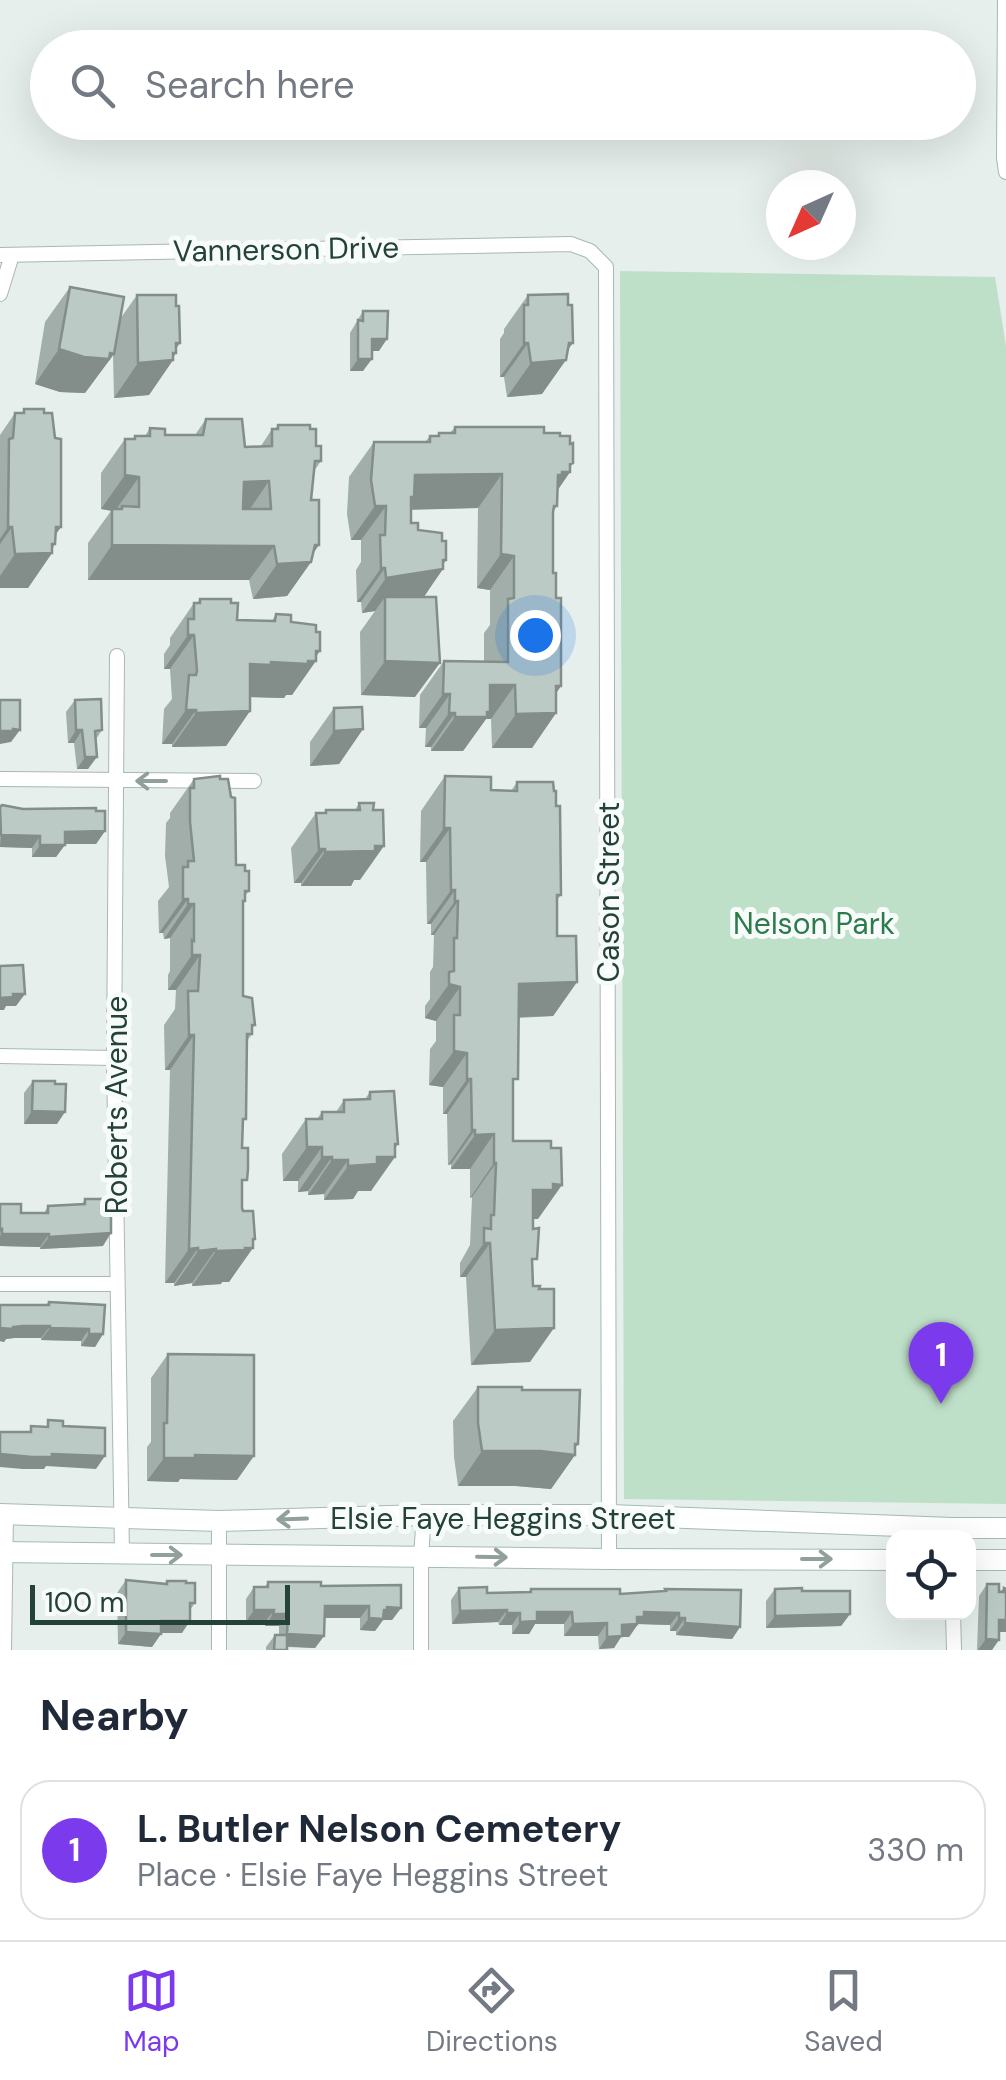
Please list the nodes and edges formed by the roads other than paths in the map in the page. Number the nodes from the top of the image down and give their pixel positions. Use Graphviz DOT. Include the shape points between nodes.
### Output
graph roads {
  1 [pos="1004,0"];
  2 [pos="1005,9"];
  3 [pos="1006,172"];
  4 [pos="571,244"];
  5 [pos="6,255"];
  6 [pos="0,294"];
  7 [pos="117,656"];
  8 [pos="0,779"];
  9 [pos="254,780"];
  10 [pos="117,781"];
  11 [pos="0,1056"];
  12 [pos="114,1058"];
  13 [pos="0,1284"];
  14 [pos="116,1284"];
  15 [pos="3,1514"];
  16 [pos="609,1514"];
  17 [pos="424,1515"];
  18 [pos="123,1516"];
  19 [pos="219,1521"];
  20 [pos="1006,1528"];
  21 [pos="898,1530"];
  22 [pos="976,1531"];
  23 [pos="3,1552"];
  24 [pos="122,1554"];
  25 [pos="219,1555"];
  26 [pos="421,1556"];
  27 [pos="609,1559"];
  28 [pos="886,1560"];
  29 [pos="976,1560"];
  30 [pos="1006,1560"];
  31 [pos="953,1620"];
  32 [pos="4,1650"];
  33 [pos="219,1650"];
  34 [pos="421,1650"];
  35 [pos="954,1650"];
  1 -- 2 [label="street"];
  2 -- 3 [label="street"];
  4 -- 5 [label="street, Vannerson Drive"];
  4 -- 16 [label="street, Cason Street" via="590,250 606,267"];
  5 -- 6 [label="street"];
  7 -- 10 [label="street, Roberts Avenue"];
  8 -- 10 [label="street"];
  9 -- 10 [label="street, one-way"];
  10 -- 12 [label="street, Roberts Avenue"];
  11 -- 12 [label="street"];
  12 -- 14 [label="street, Roberts Avenue"];
  13 -- 14 [label="street"];
  14 -- 18 [label="street, Roberts Avenue"];
  15 -- 18 [label="main road, Elsie Faye Heggins Street"];
  15 -- 23 [label="street"];
  16 -- 17 [label="main road, Elsie Faye Heggins Street"];
  16 -- 21 [label="main road, Elsie Faye Heggins Street"];
  16 -- 27 [label="street, Cason Street"];
  17 -- 19 [label="main road, Elsie Faye Heggins Street, one-way"];
  17 -- 26 [label="street"];
  18 -- 19 [label="main road, Elsie Faye Heggins Street"];
  18 -- 24 [label="street, Roberts Avenue"];
  19 -- 25 [label="street"];
  20 -- 22 [label="main road, Elsie Faye Heggins Street"];
  23 -- 24 [label="main road, Elsie Faye Heggins Street"];
  23 -- 32 [label="street"];
  24 -- 25 [label="main road, Elsie Faye Heggins Street, one-way"];
  25 -- 26 [label="main road, Elsie Faye Heggins Street"];
  25 -- 33 [label="street"];
  26 -- 27 [label="main road, Elsie Faye Heggins Street, one-way"];
  26 -- 34 [label="street"];
  27 -- 28 [label="main road, Elsie Faye Heggins Street, one-way"];
  29 -- 30 [label="main road"];
  31 -- 35 [label="street"];
}
